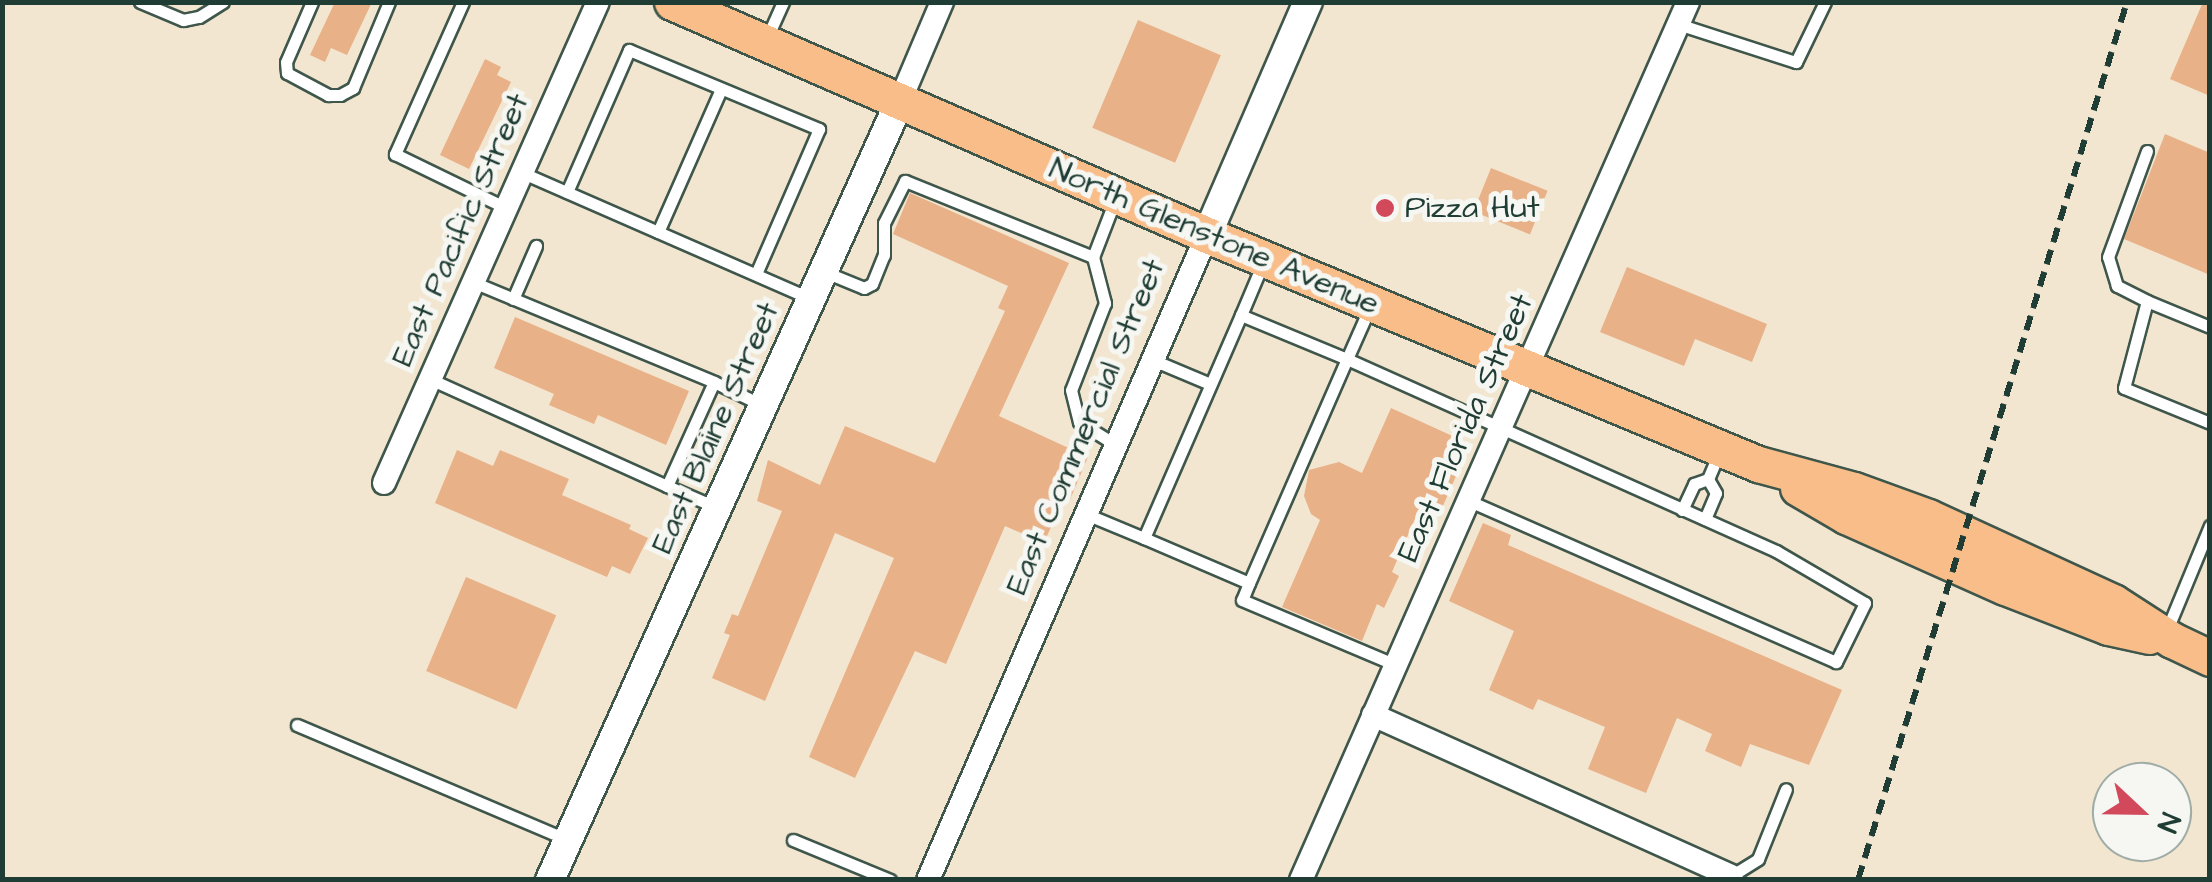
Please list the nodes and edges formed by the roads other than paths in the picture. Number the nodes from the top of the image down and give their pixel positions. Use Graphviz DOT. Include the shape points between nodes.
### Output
graph roads {
  1 [pos="140,2"];
  2 [pos="222,2"];
  3 [pos="312,2"];
  4 [pos="389,2"];
  5 [pos="463,2"];
  6 [pos="598,2"];
  7 [pos="672,2"];
  8 [pos="783,2"];
  9 [pos="942,2"];
  10 [pos="1308,2"];
  11 [pos="1826,2"];
  12 [pos="1683,13"];
  13 [pos="765,43"];
  14 [pos="722,88"];
  15 [pos="900,102"];
  16 [pos="2148,150"];
  17 [pos="523,173"];
  18 [pos="567,192"];
  19 [pos="1116,196"];
  20 [pos="506,208"];
  21 [pos="658,232"];
  22 [pos="1207,236"];
  23 [pos="536,246"];
  24 [pos="1092,256"];
  25 [pos="1264,260"];
  26 [pos="824,272"];
  27 [pos="756,274"];
  28 [pos="473,282"];
  29 [pos="513,299"];
  30 [pos="812,299"];
  31 [pos="2147,300"];
  32 [pos="1371,304"];
  33 [pos="1241,315"];
  34 [pos="2210,327"];
  35 [pos="1153,360"];
  36 [pos="1346,360"];
  37 [pos="1528,370"];
  38 [pos="430,380"];
  39 [pos="714,382"];
  40 [pos="1210,384"];
  41 [pos="764,406"];
  42 [pos="2210,424"];
  43 [pos="1500,432"];
  44 [pos="1116,445"];
  45 [pos="1714,464"];
  46 [pos="384,483"];
  47 [pos="667,486"];
  48 [pos="1469,502"];
  49 [pos="718,508"];
  50 [pos="1682,510"];
  51 [pos="1086,514"];
  52 [pos="1705,519"];
  53 [pos="2210,526"];
  54 [pos="1144,538"];
  55 [pos="1249,583"];
  56 [pos="2168,638"];
  57 [pos="2210,658"];
  58 [pos="1396,665"];
  59 [pos="1373,715"];
  60 [pos="296,725"];
  61 [pos="1786,789"];
  62 [pos="568,840"];
  63 [pos="793,840"];
  64 [pos="1731,876"];
  65 [pos="550,880"];
  66 [pos="890,880"];
  67 [pos="928,880"];
  68 [pos="1301,880"];
  1 -- 2 [label="lane" via="183,20"];
  3 -- 4 [label="lane" via="287,73 328,96 353,88"];
  5 -- 20 [label="lane" via="395,154"];
  6 -- 17 [label="street, East Pacific Street"];
  7 -- 13 [label="main road, North Glenstone Avenue"];
  8 -- 13 [label="lane"];
  9 -- 15 [label="street, East Blaine Street"];
  10 -- 22 [label="street, East Commercial Street"];
  11 -- 12 [label="lane" via="1796,62"];
  12 -- 37 [label="street, East Florida Street"];
  13 -- 15 [label="main road, North Glenstone Avenue"];
  14 -- 18 [label="lane" via="630,50"];
  14 -- 21 [label="lane"];
  14 -- 27 [label="lane" via="818,129"];
  15 -- 19 [label="main road, North Glenstone Avenue"];
  15 -- 26 [label="street, East Blaine Street"];
  16 -- 31 [label="lane" via="2108,256 2117,286"];
  17 -- 18 [label="lane"];
  17 -- 20 [label="street, East Pacific Street"];
  18 -- 21 [label="lane"];
  19 -- 22 [label="main road, North Glenstone Avenue"];
  19 -- 24 [label="lane"];
  20 -- 28 [label="street, East Pacific Street"];
  21 -- 27 [label="lane"];
  22 -- 25 [label="main road, North Glenstone Avenue"];
  22 -- 35 [label="street, East Commercial Street"];
  23 -- 29 [label="lane"];
  24 -- 26 [label="lane" via="905,181 884,223 884,255 872,284 864,288"];
  24 -- 44 [label="lane" via="1105,304 1072,377 1072,401 1079,422"];
  25 -- 32 [label="main road, North Glenstone Avenue"];
  25 -- 33 [label="lane"];
  26 -- 30 [label="street, East Blaine Street"];
  27 -- 30 [label="lane"];
  28 -- 29 [label="lane"];
  28 -- 38 [label="street, East Pacific Street"];
  29 -- 39 [label="lane"];
  30 -- 41 [label="street, East Blaine Street"];
  31 -- 34 [label="lane"];
  31 -- 42 [label="lane" via="2124,388"];
  32 -- 36 [label="lane"];
  32 -- 37 [label="main road, North Glenstone Avenue"];
  33 -- 36 [label="lane"];
  33 -- 40 [label="lane"];
  35 -- 40 [label="lane"];
  35 -- 44 [label="street, East Commercial Street"];
  36 -- 43 [label="lane"];
  36 -- 55 [label="lane"];
  37 -- 43 [label="street, East Florida Street"];
  37 -- 45 [label="main road, North Glenstone Avenue"];
  38 -- 46 [label="street, East Pacific Street"];
  38 -- 47 [label="lane"];
  39 -- 41 [label="lane"];
  39 -- 47 [label="lane"];
  40 -- 54 [label="lane"];
  41 -- 49 [label="street, East Blaine Street"];
  43 -- 48 [label="street, East Florida Street"];
  43 -- 50 [label="lane"];
  44 -- 51 [label="street, East Commercial Street"];
  45 -- 50 [label="lane"];
  45 -- 52 [label="lane" via="1716,493"];
  45 -- 56 [label="main road, North Glenstone Avenue" via="1758,464 1846,516 2004,587 2108,627"];
  47 -- 49 [label="lane"];
  48 -- 52 [label="lane" via="1836,662 1865,603"];
  48 -- 58 [label="street, East Florida Street"];
  49 -- 62 [label="street, East Blaine Street"];
  50 -- 52 [label="lane"];
  51 -- 54 [label="lane"];
  51 -- 67 [label="street, East Commercial Street"];
  53 -- 56 [label="lane"];
  54 -- 55 [label="lane"];
  55 -- 58 [label="lane" via="1242,600"];
  56 -- 57 [label="main road, North Glenstone Avenue"];
  58 -- 59 [label="street, East Florida Street"];
  59 -- 64 [label="street"];
  59 -- 68 [label="street, East Florida Street"];
  60 -- 62 [label="lane"];
  61 -- 64 [label="lane" via="1758,859"];
  62 -- 65 [label="street, East Blaine Street"];
  63 -- 66 [label="lane"];
}
